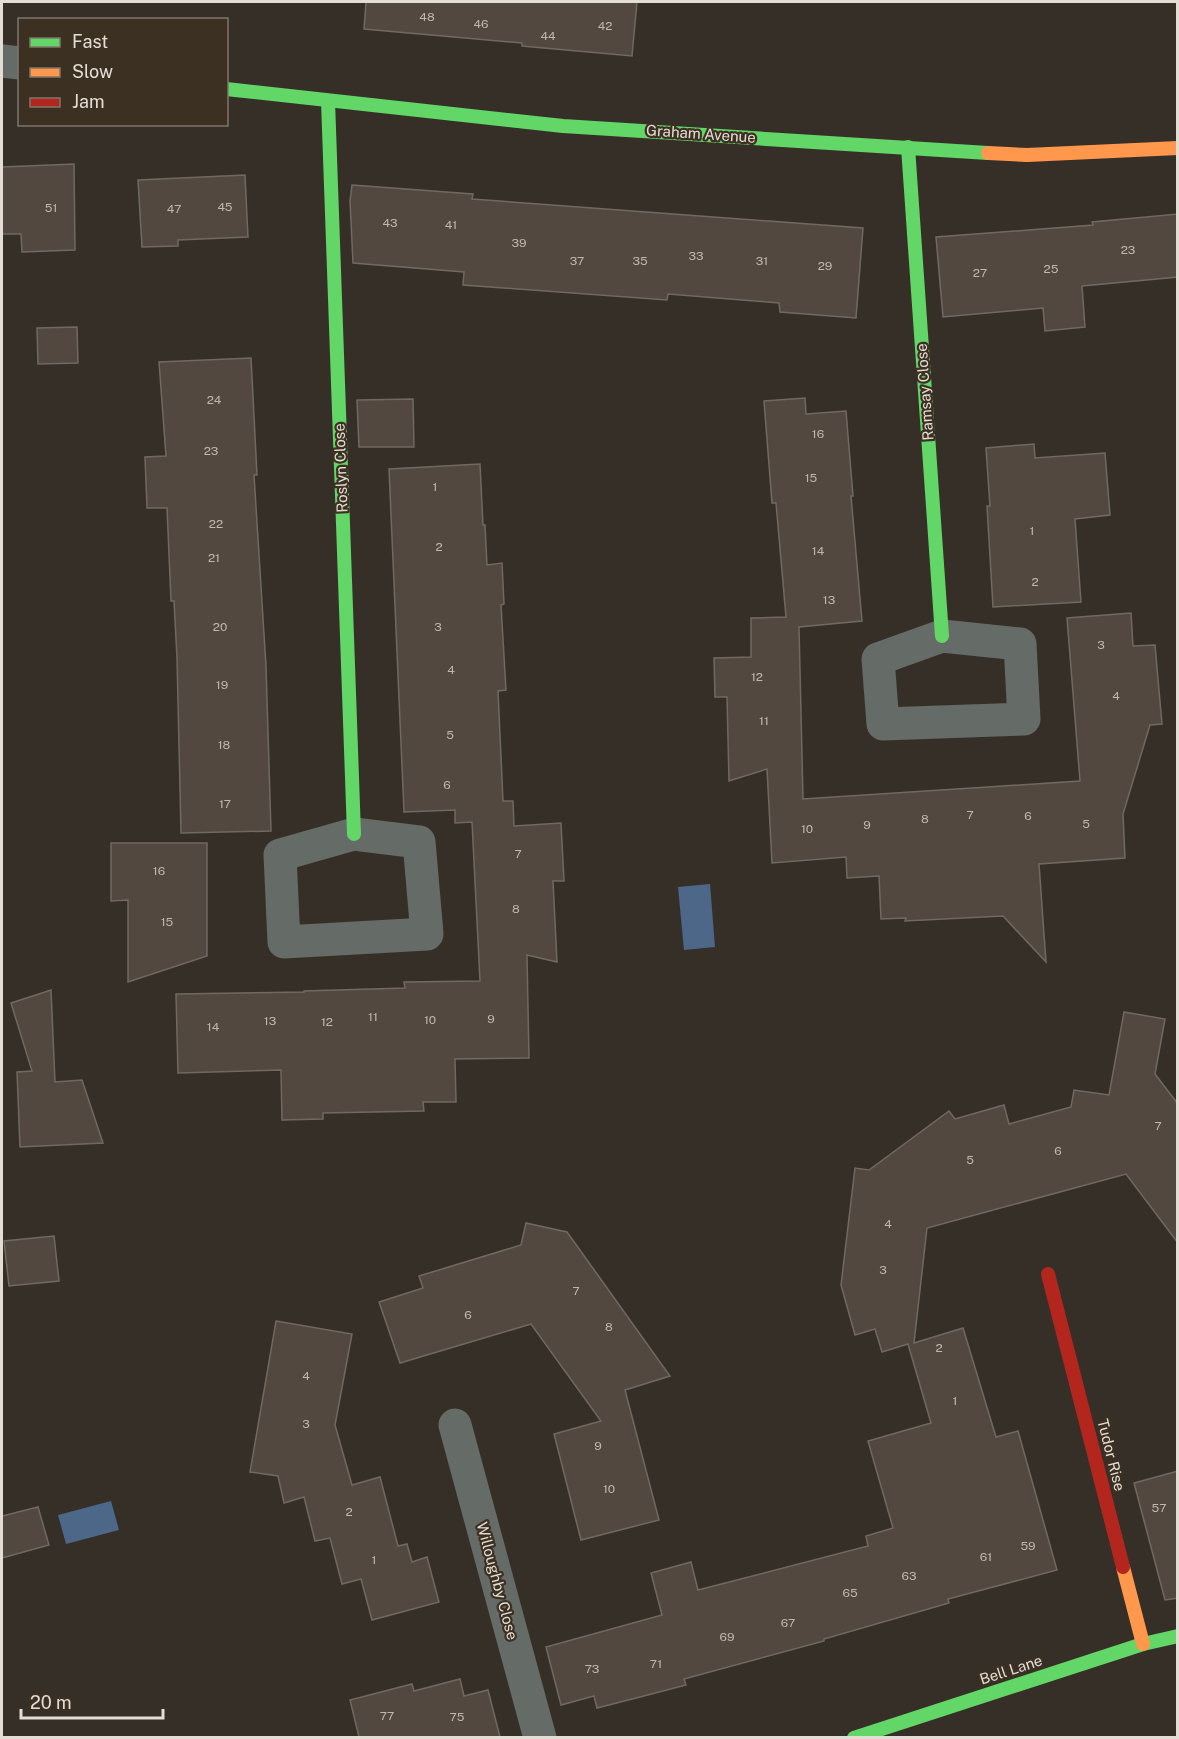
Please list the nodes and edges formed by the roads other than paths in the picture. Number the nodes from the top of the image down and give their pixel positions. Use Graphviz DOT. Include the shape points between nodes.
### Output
graph roads {
  1 [pos="2,61"];
  2 [pos="18,63"];
  3 [pos="228,89"];
  4 [pos="328,101"];
  5 [pos="908,147"];
  6 [pos="1178,148"];
  7 [pos="942,636"];
  8 [pos="354,834"];
  9 [pos="1048,1274"];
  10 [pos="455,1425"];
  11 [pos="1178,1636"];
  12 [pos="1143,1644"];
  13 [pos="540,1737"];
  14 [pos="855,1737"];
  1 -- 2 [label="street"];
  3 -- 4 [label="street, Graham Avenue"];
  4 -- 5 [label="street, Graham Avenue" via="563,126"];
  4 -- 8 [label="street, Roslyn Close"];
  5 -- 6 [label="street, Graham Avenue" via="1027,155"];
  5 -- 7 [label="street, Ramsay Close"];
  7 -- 7 [label="street" via="1020,644 1024,719 883,724 878,659"];
  8 -- 8 [label="street" via="419,842 427,934 284,942 280,855"];
  9 -- 12 [label="street, Tudor Rise"];
  10 -- 13 [label="street, Willoughby Close"];
  11 -- 12 [label="street, Bell Lane"];
  12 -- 14 [label="street, Bell Lane"];
}
